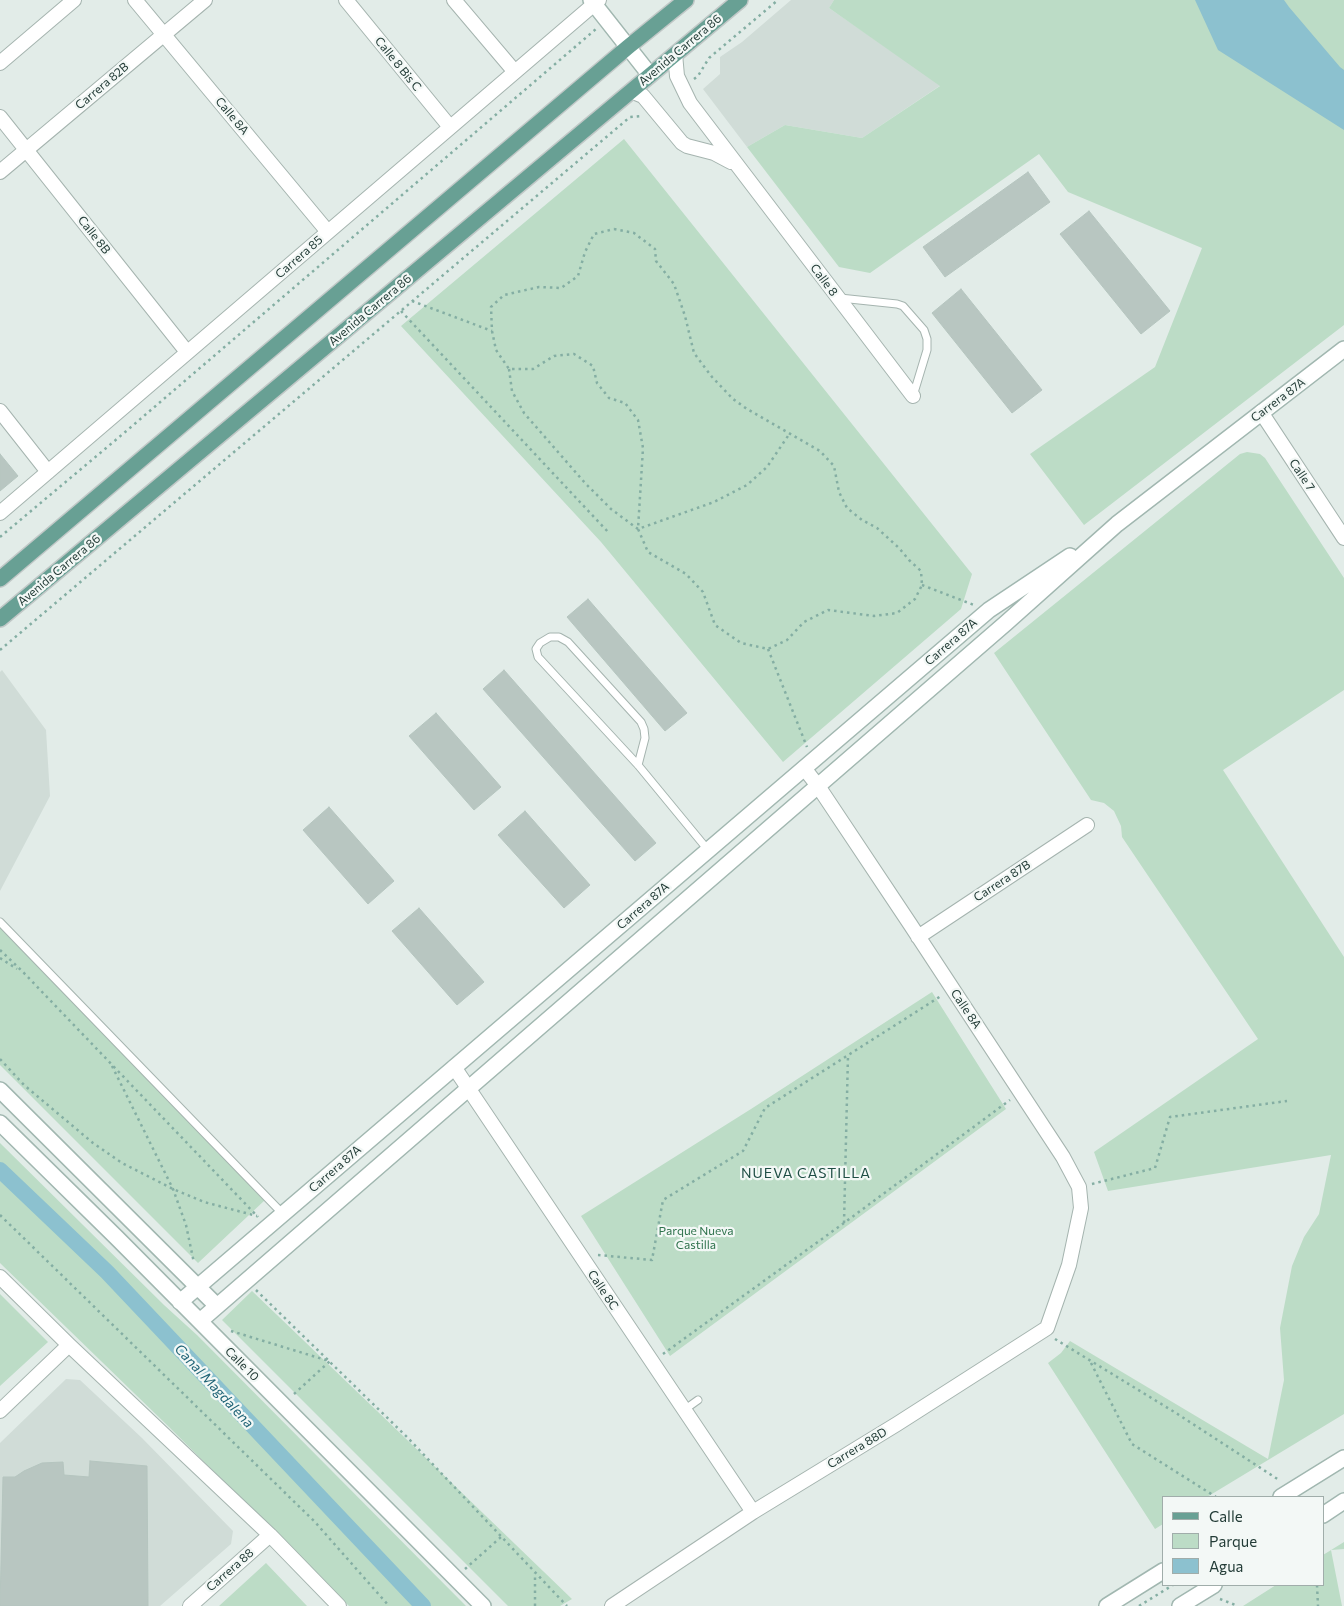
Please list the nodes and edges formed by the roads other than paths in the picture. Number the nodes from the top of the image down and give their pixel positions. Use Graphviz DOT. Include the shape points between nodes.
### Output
graph roads {
  1 [pos="74,0"];
  2 [pos="135,0"];
  3 [pos="205,0"];
  4 [pos="346,0"];
  5 [pos="454,0"];
  6 [pos="686,0"];
  7 [pos="740,0"];
  8 [pos="594,1"];
  9 [pos="164,34"];
  10 [pos="628,47"];
  11 [pos="675,54"];
  12 [pos="0,63"];
  13 [pos="515,72"];
  14 [pos="650,75"];
  15 [pos="631,91"];
  16 [pos="0,117"];
  17 [pos="450,127"];
  18 [pos="27,150"];
  19 [pos="736,165"];
  20 [pos="0,172"];
  21 [pos="328,232"];
  22 [pos="838,297"];
  23 [pos="1344,349"];
  24 [pos="187,352"];
  25 [pos="913,396"];
  26 [pos="0,411"];
  27 [pos="1261,412"];
  28 [pos="48,472"];
  29 [pos="0,513"];
  30 [pos="1117,524"];
  31 [pos="1344,538"];
  32 [pos="0,579"];
  33 [pos="0,620"];
  34 [pos="638,765"];
  35 [pos="808,765"];
  36 [pos="818,786"];
  37 [pos="1087,825"];
  38 [pos="708,850"];
  39 [pos="0,922"];
  40 [pos="918,936"];
  41 [pos="454,1067"];
  42 [pos="468,1089"];
  43 [pos="0,1090"];
  44 [pos="0,1123"];
  45 [pos="283,1214"];
  46 [pos="1069,1266"];
  47 [pos="0,1277"];
  48 [pos="198,1286"];
  49 [pos="180,1302"];
  50 [pos="217,1306"];
  51 [pos="200,1321"];
  52 [pos="69,1346"];
  53 [pos="698,1400"];
  54 [pos="684,1410"];
  55 [pos="0,1411"];
  56 [pos="1344,1458"];
  57 [pos="1283,1496"];
  58 [pos="1344,1501"];
  59 [pos="753,1512"];
  60 [pos="1324,1514"];
  61 [pos="270,1535"];
  62 [pos="1162,1572"];
  63 [pos="1214,1591"];
  64 [pos="190,1606"];
  65 [pos="338,1606"];
  66 [pos="483,1606"];
  67 [pos="612,1606"];
  68 [pos="1107,1606"];
  69 [pos="1180,1606"];
  1 -- 12 [label="street"];
  2 -- 9 [label="street, Calle 8A"];
  3 -- 9 [label="street, Carrera 82B"];
  4 -- 17 [label="street, Calle 8 Bis C"];
  5 -- 13 [label="street"];
  6 -- 10 [label="main road"];
  7 -- 11 [label="main road, Avenida Carrera 86"];
  8 -- 10 [label="street"];
  8 -- 13 [label="street, Carrera 85"];
  9 -- 18 [label="street, Carrera 82B"];
  9 -- 21 [label="street, Calle 8A"];
  10 -- 14 [label="street"];
  10 -- 32 [label="main road"];
  11 -- 14 [label="main road, Avenida Carrera 86"];
  11 -- 19 [label="street, Calle 8" via="682,89"];
  13 -- 17 [label="street, Carrera 85"];
  14 -- 15 [label="main road, Avenida Carrera 86"];
  15 -- 19 [label="street, Calle 8" via="643,96 682,143 714,153"];
  15 -- 33 [label="main road, Avenida Carrera 86"];
  16 -- 18 [label="street, Calle 8B"];
  17 -- 21 [label="street, Carrera 85"];
  18 -- 20 [label="street, Carrera 82B"];
  18 -- 24 [label="street, Calle 8B"];
  19 -- 22 [label="street, Calle 8"];
  21 -- 24 [label="street, Carrera 85"];
  22 -- 25 [label="street, Calle 8"];
  22 -- 25 [label="lane" via="898,304 924,330 927,350"];
  23 -- 27 [label="street, Carrera 87A"];
  24 -- 28 [label="street, Carrera 85"];
  26 -- 28 [label="street"];
  27 -- 30 [label="street, Carrera 87A"];
  27 -- 31 [label="street, Calle 7"];
  28 -- 29 [label="street, Carrera 85"];
  30 -- 35 [label="street, Carrera 87A" via="989,610"];
  30 -- 36 [label="street, Carrera 87A"];
  34 -- 34 [label="lane" via="645,738 641,722 568,642 560,637 550,637 540,643 536,649 538,657"];
  34 -- 38 [label="lane"];
  35 -- 36 [label="street, Calle 8A"];
  35 -- 38 [label="street, Carrera 87A"];
  36 -- 40 [label="street, Calle 8A"];
  36 -- 42 [label="street, Carrera 87A"];
  37 -- 40 [label="street, Carrera 87B"];
  38 -- 41 [label="street, Carrera 87A"];
  39 -- 45 [label="lane"];
  40 -- 46 [label="street, Calle 8A" via="1063,1157 1079,1187 1081,1208"];
  41 -- 42 [label="street, Calle 8C"];
  41 -- 45 [label="street, Carrera 87A"];
  42 -- 50 [label="street, Carrera 87A"];
  42 -- 54 [label="street, Calle 8C"];
  43 -- 48 [label="street"];
  44 -- 49 [label="street, Calle 10"];
  45 -- 48 [label="street, Carrera 87A" via="262,1222"];
  46 -- 59 [label="street, Carrera 88D" via="1048,1328"];
  47 -- 52 [label="street"];
  48 -- 49 [label="street, Carrera 87A"];
  48 -- 50 [label="street"];
  49 -- 51 [label="street, Calle 10"];
  50 -- 51 [label="street, Carrera 87A"];
  51 -- 66 [label="street, Calle 10"];
  52 -- 55 [label="street"];
  52 -- 61 [label="street"];
  53 -- 54 [label="lane"];
  54 -- 59 [label="street, Calle 8C"];
  56 -- 57 [label="street"];
  58 -- 60 [label="street"];
  59 -- 67 [label="street, Carrera 88D"];
  61 -- 64 [label="street, Carrera 88"];
  61 -- 65 [label="street"];
  62 -- 68 [label="street"];
  63 -- 69 [label="street"];
}
